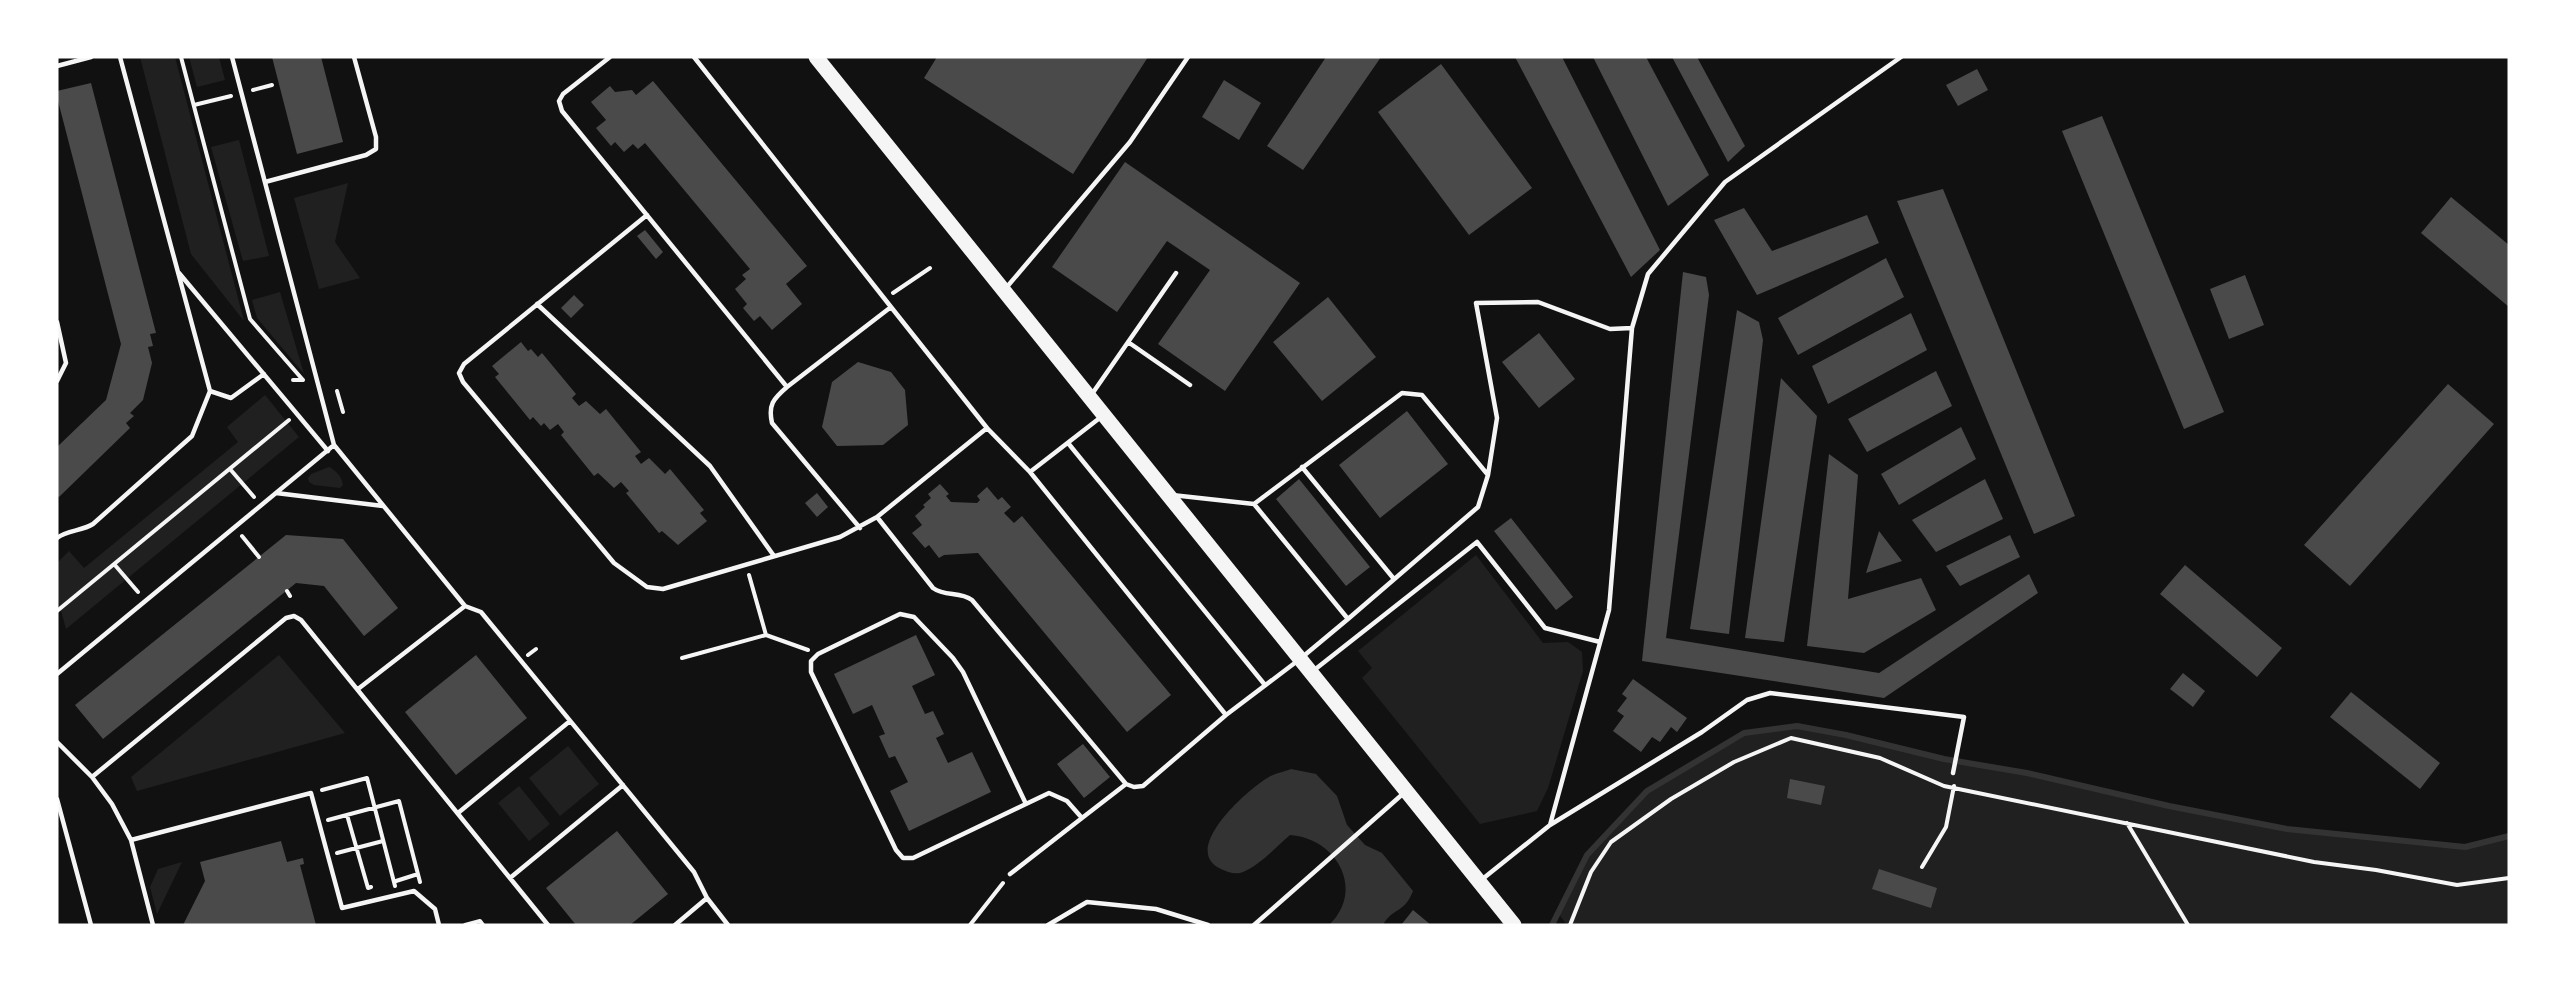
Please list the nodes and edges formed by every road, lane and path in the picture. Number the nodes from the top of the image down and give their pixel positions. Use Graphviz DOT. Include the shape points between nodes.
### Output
graph roads {
  1 [pos="91,57"];
  2 [pos="120,57"];
  3 [pos="181,57"];
  4 [pos="232,57"];
  5 [pos="354,57"];
  6 [pos="610,57"];
  7 [pos="694,57"];
  8 [pos="816,57"];
  9 [pos="1188,57"];
  10 [pos="1900,57"];
  11 [pos="57,66"];
  12 [pos="265,182"];
  13 [pos="646,215"];
  14 [pos="930,268"];
  15 [pos="178,271"];
  16 [pos="1176,273"];
  17 [pos="1005,290"];
  18 [pos="885,298"];
  19 [pos="537,304"];
  20 [pos="891,307"];
  21 [pos="57,321"];
  22 [pos="1632,328"];
  23 [pos="1128,342"];
  24 [pos="264,374"];
  25 [pos="293,380"];
  26 [pos="57,381"];
  27 [pos="1190,385"];
  28 [pos="787,387"];
  29 [pos="210,391"];
  30 [pos="337,391"];
  31 [pos="1090,396"];
  32 [pos="343,411"];
  33 [pos="1105,414"];
  34 [pos="289,420"];
  35 [pos="987,428"];
  36 [pos="1068,443"];
  37 [pos="334,445"];
  38 [pos="327,451"];
  39 [pos="1302,467"];
  40 [pos="230,469"];
  41 [pos="1030,472"];
  42 [pos="1488,475"];
  43 [pos="276,493"];
  44 [pos="1169,495"];
  45 [pos="254,497"];
  46 [pos="1254,504"];
  47 [pos="383,506"];
  48 [pos="877,517"];
  49 [pos="57,528"];
  50 [pos="860,528"];
  51 [pos="62,534"];
  52 [pos="242,536"];
  53 [pos="57,538"];
  54 [pos="774,556"];
  55 [pos="259,557"];
  56 [pos="114,564"];
  57 [pos="746,564"];
  58 [pos="1394,579"];
  59 [pos="287,591"];
  60 [pos="138,592"];
  61 [pos="290,596"];
  62 [pos="465,606"];
  63 [pos="57,610"];
  64 [pos="1348,619"];
  65 [pos="766,635"];
  66 [pos="1600,642"];
  67 [pos="818,654"];
  68 [pos="682,658"];
  69 [pos="1300,659"];
  70 [pos="1311,673"];
  71 [pos="57,674"];
  72 [pos="1265,685"];
  73 [pos="358,689"];
  74 [pos="1226,715"];
  75 [pos="570,721"];
  76 [pos="57,741"];
  77 [pos="1953,773"];
  78 [pos="92,777"];
  79 [pos="1126,784"];
  80 [pos="622,785"];
  81 [pos="1954,788"];
  82 [pos="1406,791"];
  83 [pos="311,793"];
  84 [pos="57,799"];
  85 [pos="1026,804"];
  86 [pos="374,808"];
  87 [pos="458,813"];
  88 [pos="347,815"];
  89 [pos="1082,818"];
  90 [pos="2126,822"];
  91 [pos="319,823"];
  92 [pos="1550,825"];
  93 [pos="131,840"];
  94 [pos="383,841"];
  95 [pos="356,848"];
  96 [pos="328,855"];
  97 [pos="1922,867"];
  98 [pos="418,874"];
  99 [pos="1010,874"];
  100 [pos="510,878"];
  101 [pos="2509,878"];
  102 [pos="393,881"];
  103 [pos="1479,881"];
  104 [pos="385,884"];
  105 [pos="376,886"];
  106 [pos="397,895"];
  107 [pos="707,898"];
  108 [pos="425,901"];
  109 [pos="91,925"];
  110 [pos="153,925"];
  111 [pos="439,925"];
  112 [pos="465,925"];
  113 [pos="483,925"];
  114 [pos="548,925"];
  115 [pos="675,925"];
  116 [pos="728,925"];
  117 [pos="970,925"];
  118 [pos="1048,925"];
  119 [pos="1208,925"];
  120 [pos="1254,925"];
  121 [pos="1514,925"];
  122 [pos="1570,925"];
  123 [pos="2188,925"];
  1 -- 11 [label="lane"];
  2 -- 15 [label="lane"];
  3 -- 25 [label="path" via="250,319 303,380"];
  4 -- 12 [label="lane"];
  5 -- 12 [label="lane" via="376,149"];
  6 -- 13 [label="lane" via="562,94 559,101 562,111"];
  7 -- 18 [label="lane"];
  8 -- 17 [label="main road"];
  9 -- 17 [label="lane" via="1130,142"];
  10 -- 22 [label="lane" via="1725,182 1648,274"];
  12 -- 37 [label="lane"];
  13 -- 19 [label="lane"];
  13 -- 28 [label="lane"];
  14 -- 18 [label="path"];
  15 -- 24 [label="lane"];
  15 -- 29 [label="lane"];
  16 -- 23 [label="lane"];
  17 -- 31 [label="main road"];
  18 -- 20 [label="lane"];
  19 -- 54 [label="lane" via="711,466"];
  19 -- 57 [label="lane" via="464,364 459,373 463,382 615,563 647,587 663,589"];
  20 -- 28 [label="lane"];
  20 -- 35 [label="lane"];
  21 -- 26 [label="lane" via="66,363"];
  22 -- 42 [label="lane" via="1610,329 1538,302 1476,303 1497,418"];
  22 -- 66 [label="lane" via="1609,610"];
  23 -- 27 [label="lane"];
  23 -- 31 [label="lane"];
  24 -- 29 [label="lane" via="231,398"];
  24 -- 38 [label="lane"];
  28 -- 50 [label="lane" via="774,398 769,410 771,423"];
  29 -- 51 [label="lane" via="192,436 93,524"];
  30 -- 32 [label="path"];
  31 -- 33 [label="main road"];
  33 -- 36 [label="lane"];
  33 -- 44 [label="main road"];
  34 -- 40 [label="path"];
  35 -- 41 [label="lane"];
  35 -- 48 [label="lane"];
  36 -- 41 [label="lane"];
  36 -- 72 [label="lane"];
  37 -- 38 [label="lane"];
  37 -- 47 [label="lane"];
  38 -- 43 [label="lane"];
  39 -- 42 [label="lane" via="1402,393 1422,395"];
  39 -- 46 [label="lane"];
  39 -- 58 [label="lane"];
  40 -- 45 [label="path"];
  40 -- 56 [label="path"];
  41 -- 74 [label="lane"];
  42 -- 58 [label="lane" via="1478,507"];
  43 -- 47 [label="lane"];
  43 -- 71 [label="lane"];
  44 -- 46 [label="lane"];
  44 -- 69 [label="main road"];
  46 -- 64 [label="lane"];
  47 -- 62 [label="lane"];
  48 -- 50 [label="lane"];
  48 -- 79 [label="lane" via="933,588 972,600"];
  49 -- 51 [label="lane"];
  50 -- 54 [label="lane"];
  51 -- 53 [label="lane"];
  52 -- 55 [label="path"];
  54 -- 57 [label="lane"];
  56 -- 60 [label="path"];
  56 -- 63 [label="path"];
  57 -- 65 [label="path"];
  58 -- 64 [label="lane"];
  59 -- 61 [label="path"];
  62 -- 73 [label="lane"];
  62 -- 75 [label="lane" via="481,612"];
  64 -- 69 [label="lane"];
  65 -- 67 [label="path"];
  65 -- 68 [label="path"];
  66 -- 70 [label="lane" via="1545,628 1477,542"];
  66 -- 92 [label="lane"];
  67 -- 85 [label="lane" via="900,614 914,617 963,672"];
  67 -- 85 [label="lane" via="811,661 811,672 903,858 913,858"];
  69 -- 70 [label="main road"];
  69 -- 72 [label="lane"];
  70 -- 82 [label="main road"];
  72 -- 74 [label="lane"];
  73 -- 78 [label="lane" via="301,620 294,616 286,618"];
  73 -- 87 [label="lane"];
  74 -- 79 [label="lane" via="1143,786 1134,788"];
  75 -- 80 [label="lane"];
  75 -- 87 [label="lane"];
  76 -- 78 [label="lane"];
  77 -- 81 [label="path"];
  77 -- 92 [label="lane" via="1964,717 1770,693 1747,700"];
  78 -- 93 [label="lane"];
  79 -- 89 [label="lane"];
  80 -- 100 [label="lane"];
  80 -- 107 [label="lane" via="694,872"];
  81 -- 90 [label="path"];
  81 -- 97 [label="path" via="1946,827"];
  81 -- 122 [label="path" via="1880,758 1791,738 1734,762 1680,793 1611,842 1591,872"];
  82 -- 103 [label="main road"];
  82 -- 120 [label="lane"];
  83 -- 86 [label="path" via="367,778"];
  83 -- 91 [label="lane"];
  83 -- 93 [label="lane"];
  84 -- 109 [label="lane"];
  85 -- 89 [label="lane" via="1049,793 1067,801"];
  86 -- 88 [label="path"];
  86 -- 94 [label="path"];
  86 -- 98 [label="path" via="399,801"];
  87 -- 100 [label="lane"];
  88 -- 91 [label="path"];
  88 -- 95 [label="path"];
  89 -- 99 [label="lane"];
  90 -- 101 [label="path" via="2314,862 2457,885"];
  90 -- 123 [label="path"];
  91 -- 96 [label="lane"];
  92 -- 103 [label="lane"];
  93 -- 110 [label="lane"];
  94 -- 95 [label="path"];
  94 -- 102 [label="path"];
  95 -- 96 [label="path"];
  95 -- 105 [label="path" via="368,888"];
  96 -- 106 [label="lane" via="342,909"];
  98 -- 102 [label="path"];
  98 -- 108 [label="path"];
  99 -- 117 [label="path"];
  100 -- 114 [label="lane"];
  102 -- 104 [label="path"];
  102 -- 106 [label="path"];
  103 -- 121 [label="main road"];
  106 -- 108 [label="lane" via="414,891"];
  107 -- 115 [label="lane"];
  107 -- 116 [label="lane"];
  108 -- 111 [label="lane" via="435,909"];
  112 -- 113 [label="path" via="480,921"];
  118 -- 119 [label="lane" via="1087,902 1156,909"];
}
